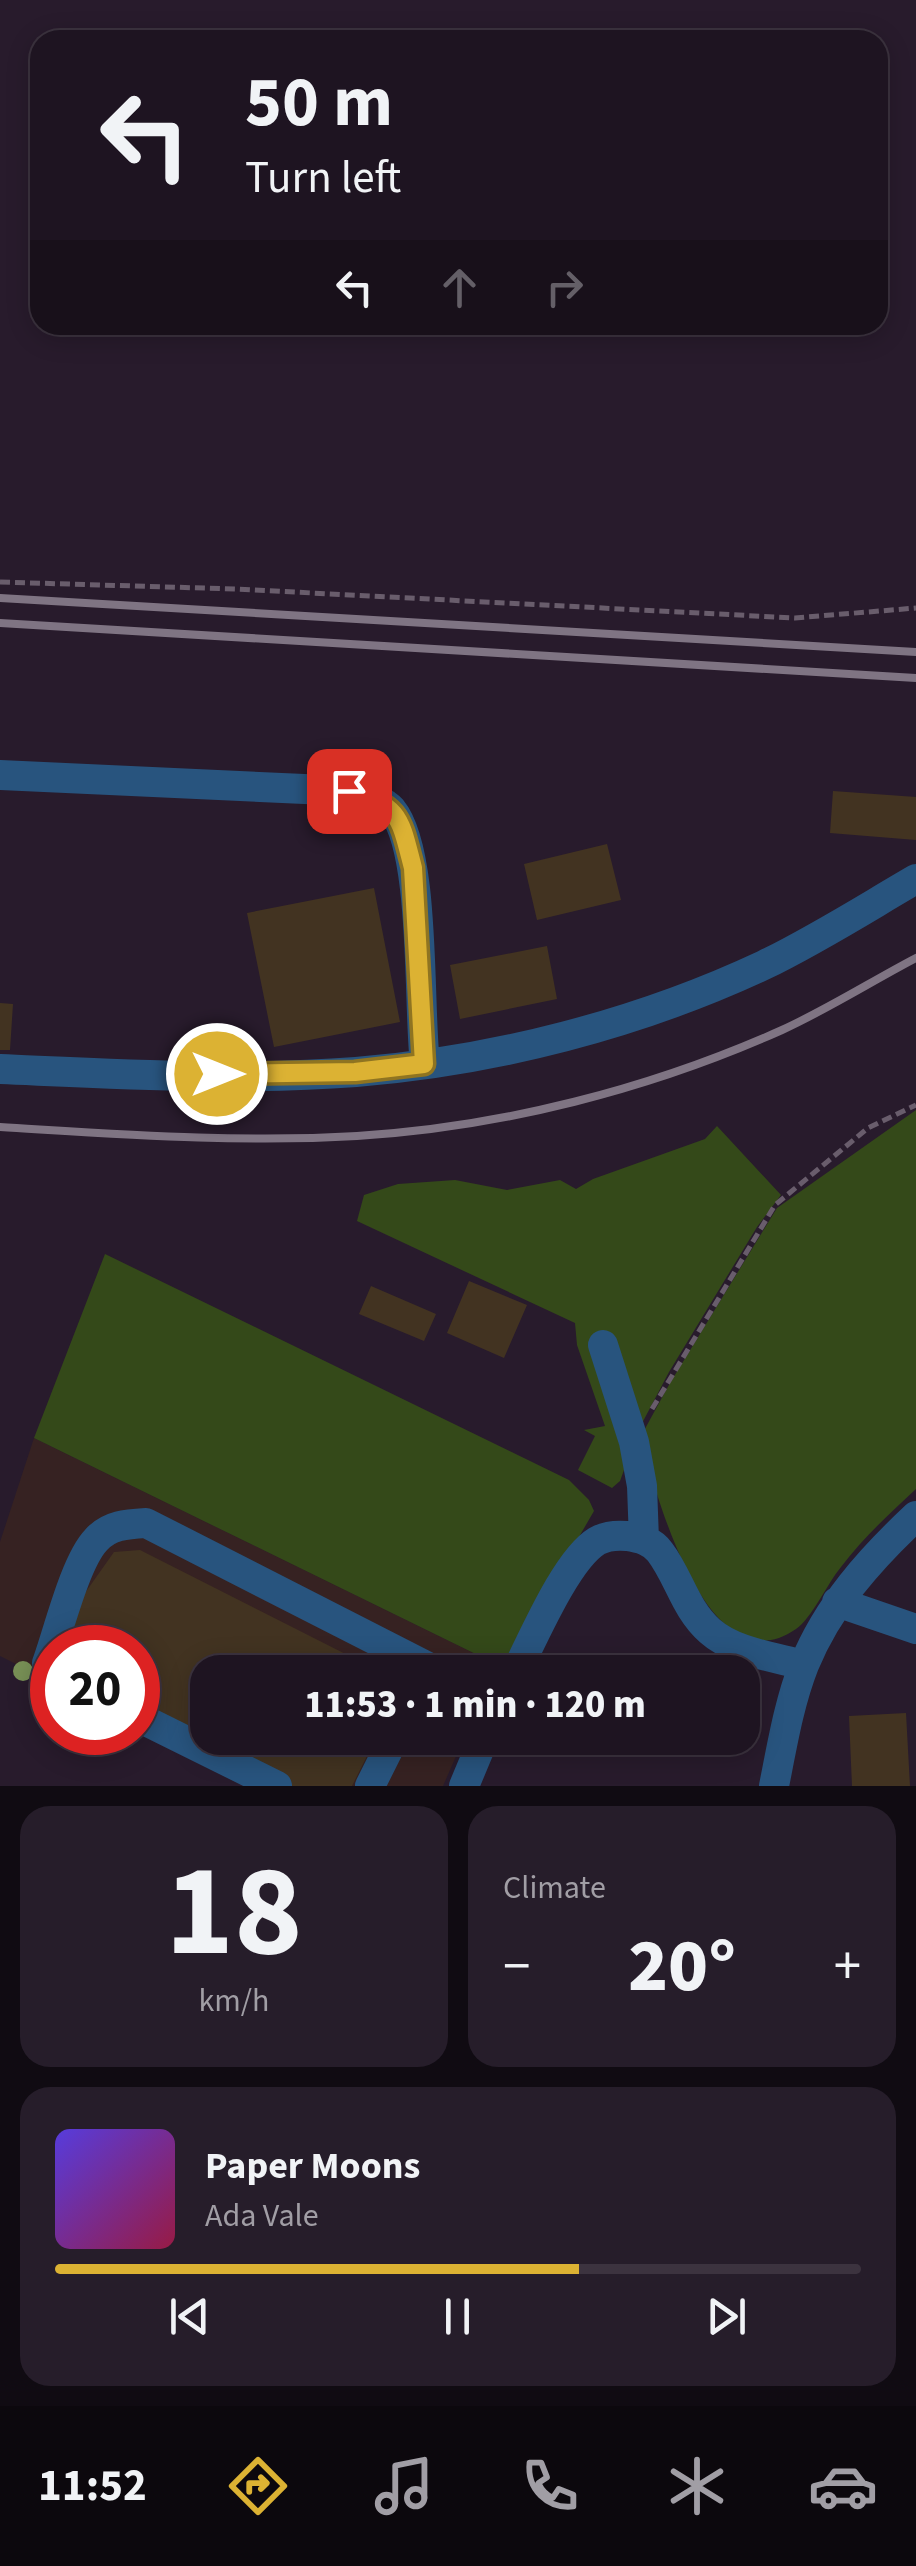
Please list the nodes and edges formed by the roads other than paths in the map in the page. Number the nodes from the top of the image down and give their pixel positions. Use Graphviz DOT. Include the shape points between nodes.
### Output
graph roads {
  1 [pos="0,775"];
  2 [pos="916,879"];
  3 [pos="424,1064"];
  4 [pos="0,1069"];
  5 [pos="603,1345"];
  6 [pos="916,1516"];
  7 [pos="644,1540"];
  8 [pos="837,1602"];
  9 [pos="60,1625"];
  10 [pos="916,1629"];
  11 [pos="400,1655"];
  12 [pos="525,1655"];
  13 [pos="804,1665"];
  14 [pos="160,1729"];
  15 [pos="386,1755"];
  16 [pos="477,1755"];
  17 [pos="277,1786"];
  18 [pos="370,1786"];
  19 [pos="464,1786"];
  20 [pos="774,1786"];
  1 -- 3 [label="street" via="349,791 380,800 393,811 413,868"];
  2 -- 3 [label="street" via="765,964 667,1004 540,1042"];
  3 -- 4 [label="street" via="282,1075"];
  5 -- 7 [label="street" via="634,1442"];
  6 -- 8 [label="street"];
  7 -- 12 [label="street" via="621,1536 593,1543"];
  7 -- 13 [label="street" via="660,1551 711,1633"];
  8 -- 10 [label="street"];
  8 -- 13 [label="street"];
  9 -- 11 [label="street" via="95,1540 119,1524 146,1523"];
  13 -- 20 [label="street"];
  14 -- 17 [label="street"];
  15 -- 18 [label="street"];
  16 -- 19 [label="street"];
}
